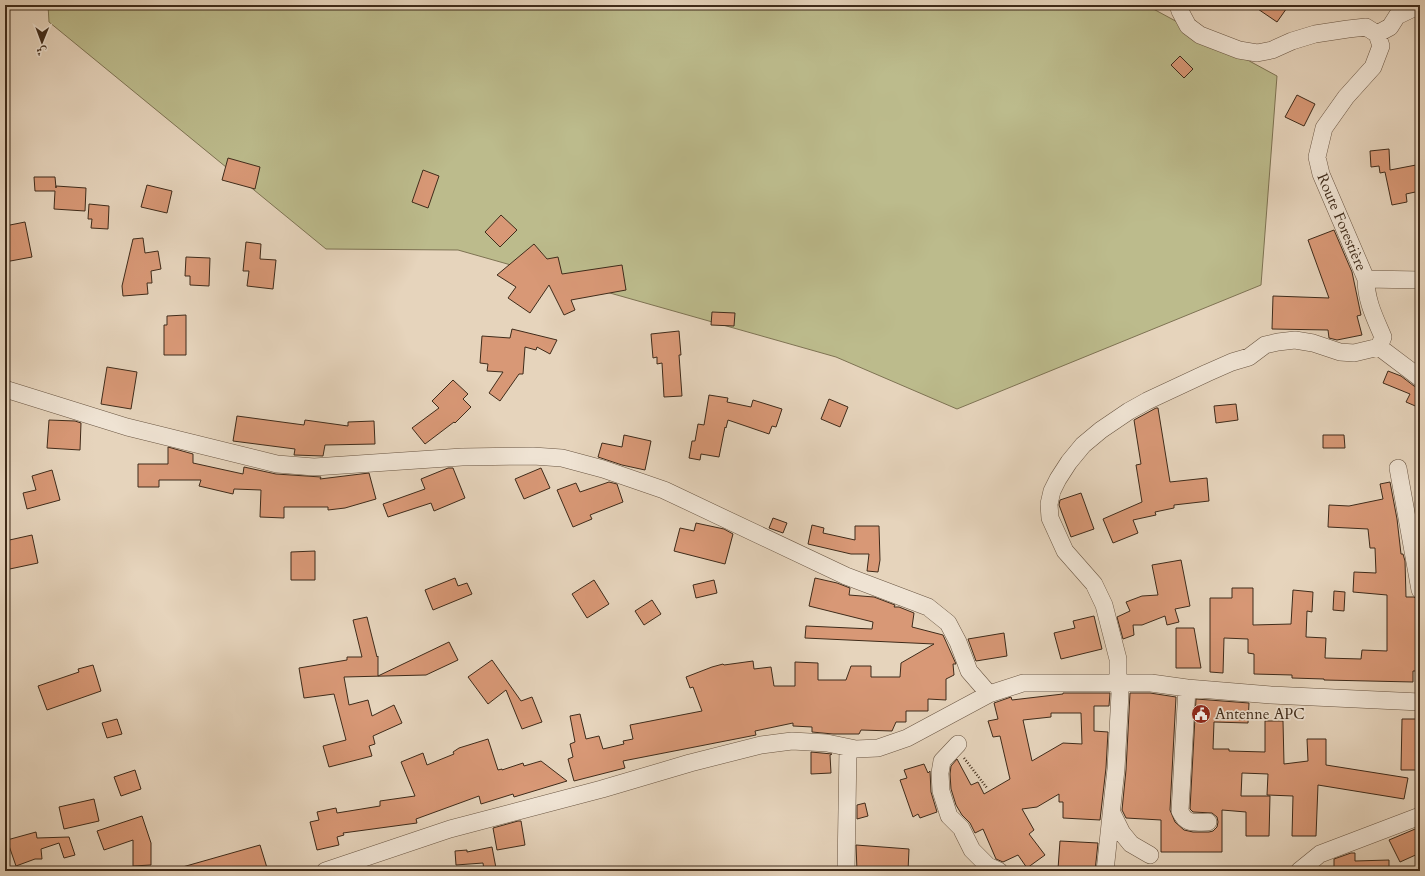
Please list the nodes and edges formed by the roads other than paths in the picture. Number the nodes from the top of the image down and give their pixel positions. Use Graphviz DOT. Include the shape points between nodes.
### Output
graph roads {
  1 [pos="1178,5"];
  2 [pos="1420,5"];
  3 [pos="1377,34"];
  4 [pos="1366,279"];
  5 [pos="1420,280"];
  6 [pos="1379,348"];
  7 [pos="1420,378"];
  8 [pos="5,389"];
  9 [pos="1398,468"];
  10 [pos="1420,590"];
  11 [pos="1118,682"];
  12 [pos="1187,688"];
  13 [pos="989,694"];
  14 [pos="1420,702"];
  15 [pos="958,744"];
  16 [pos="848,748"];
  17 [pos="1112,813"];
  18 [pos="1420,816"];
  19 [pos="1208,822"];
  20 [pos="1150,855"];
  21 [pos="325,871"];
  22 [pos="846,871"];
  23 [pos="998,871"];
  24 [pos="1105,871"];
  25 [pos="1299,871"];
  1 -- 3 [label="street" via="1188,26 1200,35 1239,50 1257,53 1315,34 1366,27"];
  2 -- 3 [label="street" via="1397,16 1390,27"];
  3 -- 4 [label="street, Route Forestière" via="1381,46 1373,67 1346,97 1324,128 1317,157 1321,174"];
  4 -- 5 [label="street"];
  4 -- 6 [label="street, Route Forestière" via="1371,309 1383,338"];
  6 -- 7 [label="street"];
  6 -- 11 [label="street" via="1354,353 1340,352 1295,340 1265,346 1248,357 1207,373 1129,410 1083,445 1069,462 1052,491 1049,504 1050,518 1065,551 1094,584 1104,605 1118,659"];
  8 -- 13 [label="street" via="127,427 277,464 314,467 462,457 533,456 562,458 603,469 664,490 846,576 928,607 948,623 969,671"];
  9 -- 10 [label="street"];
  11 -- 12 [label="street"];
  11 -- 13 [label="street" via="1023,683"];
  11 -- 17 [label="street" via="1120,693"];
  12 -- 14 [label="street"];
  12 -- 19 [label="street" via="1180,811 1187,822"];
  13 -- 16 [label="street" via="907,738 878,748"];
  15 -- 23 [label="street" via="942,761 941,791 949,816 961,828 972,850 988,866"];
  16 -- 21 [label="street" via="826,743 792,741 761,745 450,829"];
  16 -- 22 [label="street"];
  17 -- 20 [label="street" via="1131,844"];
  17 -- 24 [label="street"];
  18 -- 25 [label="street" via="1320,854"];
}
